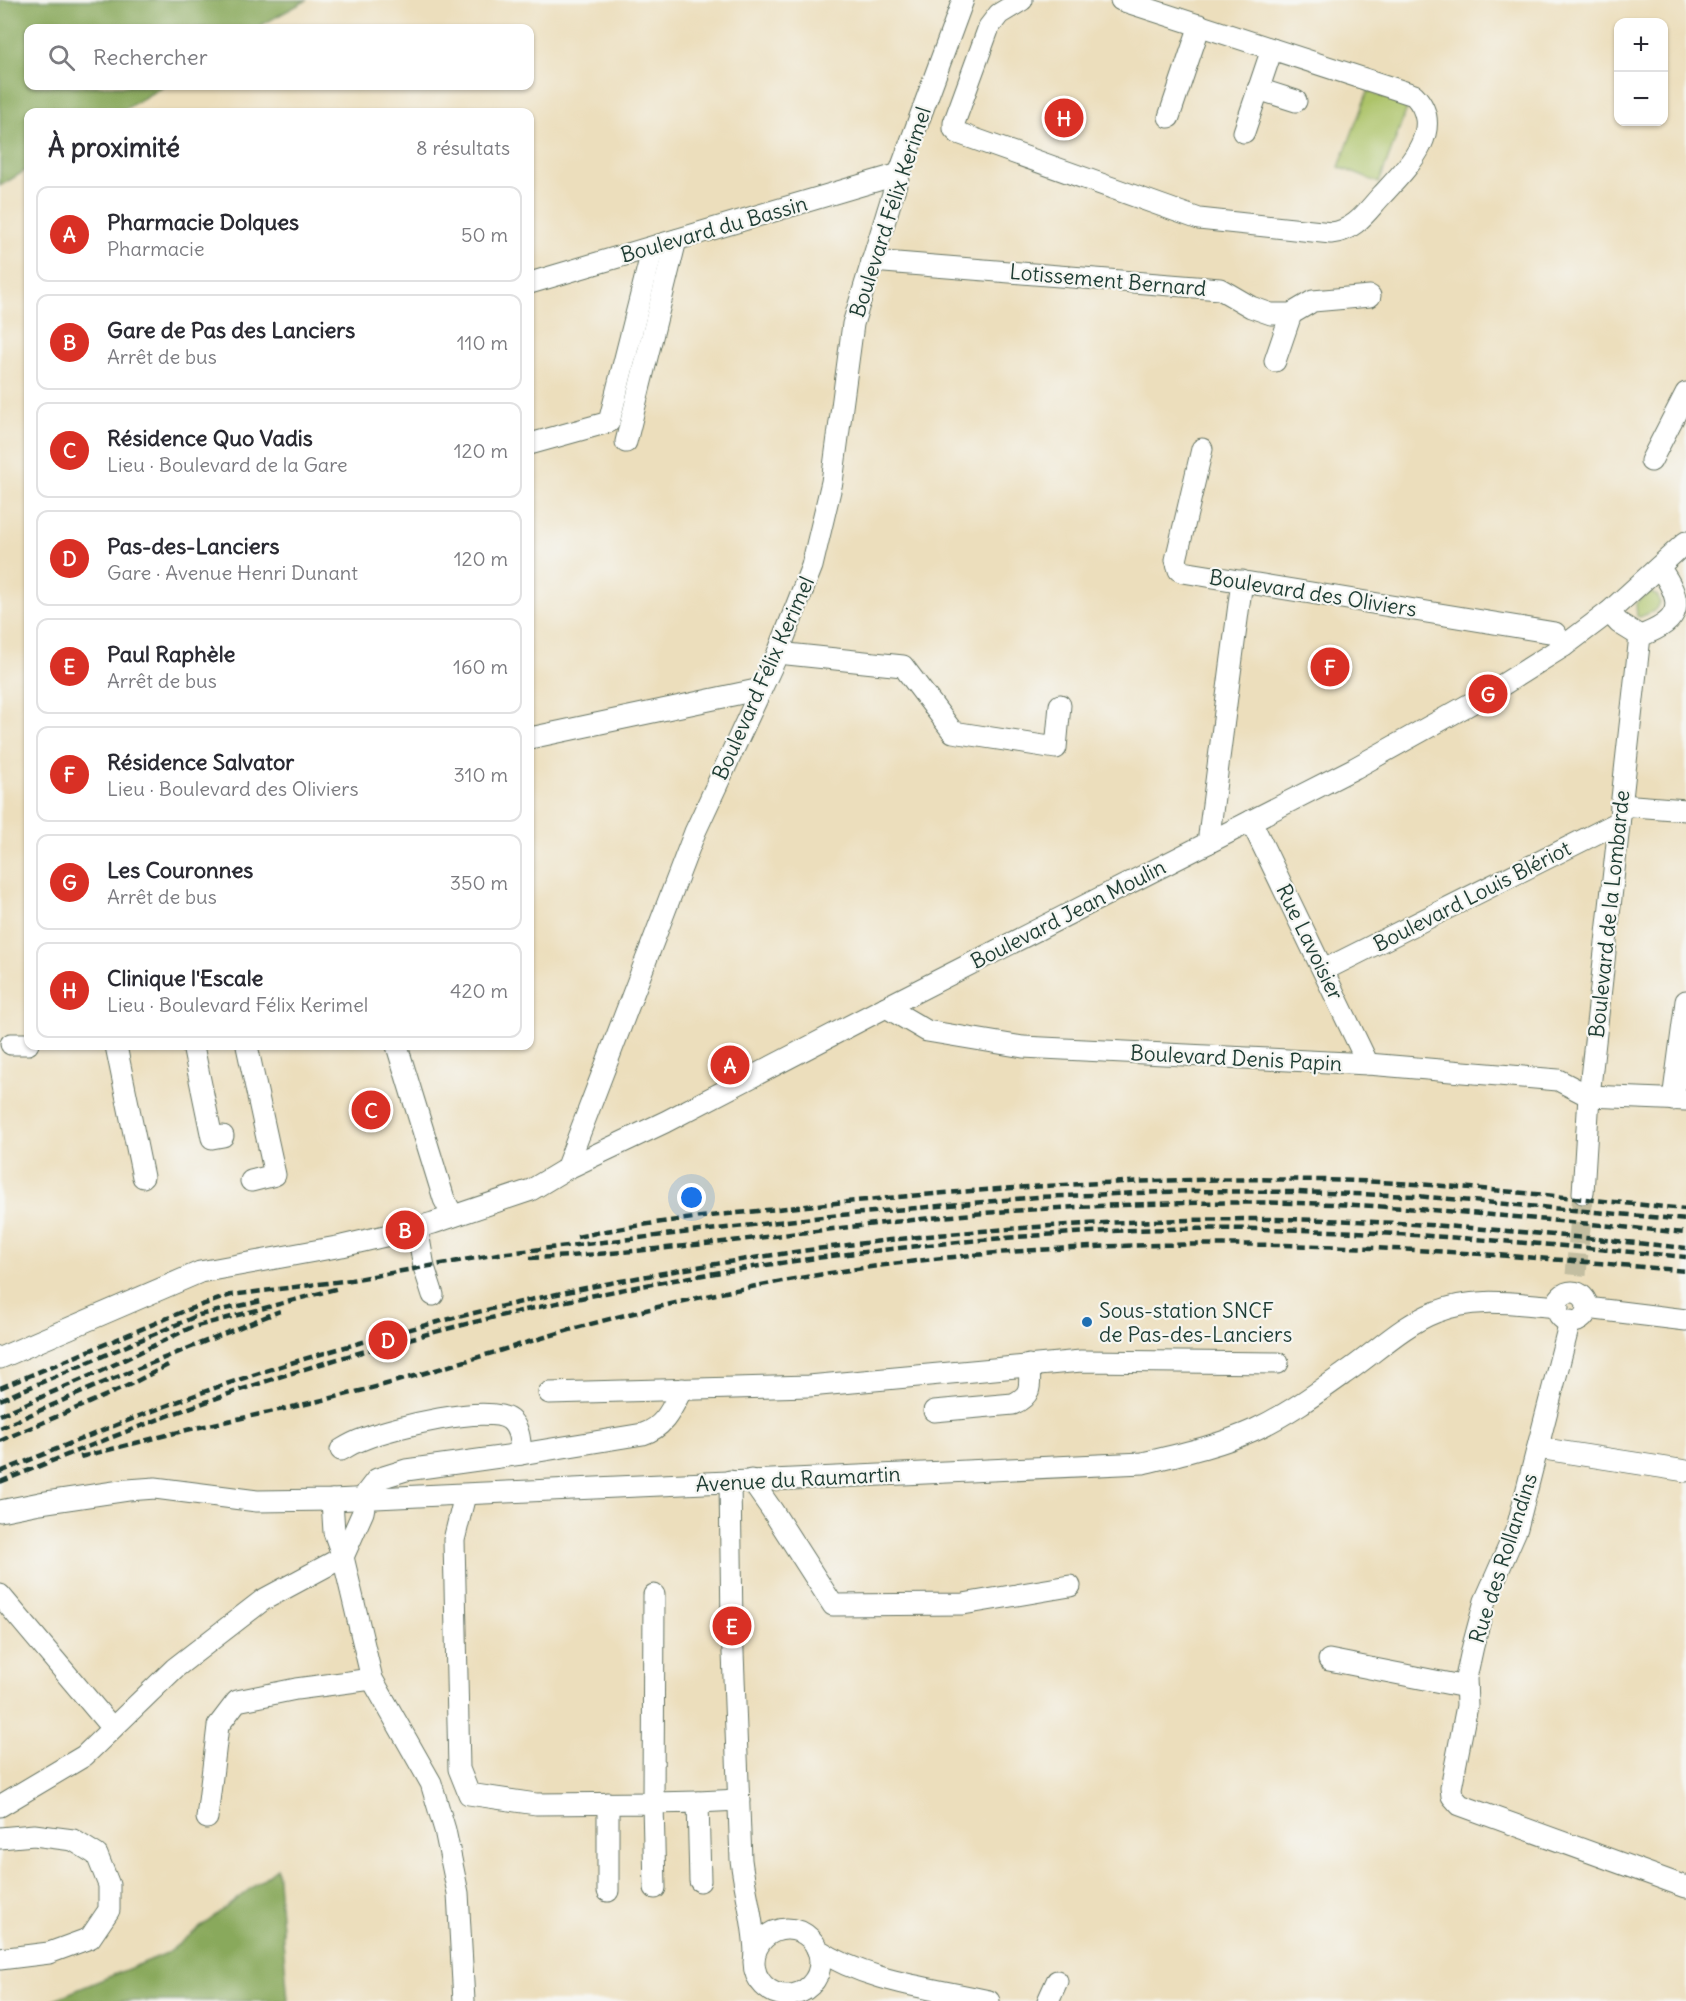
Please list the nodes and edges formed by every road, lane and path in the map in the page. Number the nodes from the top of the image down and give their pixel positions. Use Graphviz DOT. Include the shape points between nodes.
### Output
graph roads {
  1 [pos="1022,0"];
  2 [pos="1121,0"];
  3 [pos="960,8"];
  4 [pos="1200,25"];
  5 [pos="989,27"];
  6 [pos="1272,49"];
  7 [pos="1258,89"];
  8 [pos="1296,101"];
  9 [pos="1169,117"];
  10 [pos="1244,132"];
  11 [pos="899,174"];
  12 [pos="676,240"];
  13 [pos="653,247"];
  14 [pos="872,261"];
  15 [pos="534,282"];
  16 [pos="1370,296"];
  17 [pos="1291,314"];
  18 [pos="1275,361"];
  19 [pos="1686,393"];
  20 [pos="626,442"];
  21 [pos="534,443"];
  22 [pos="1202,449"];
  23 [pos="1651,461"];
  24 [pos="1686,542"];
  25 [pos="1659,567"];
  26 [pos="1242,581"];
  27 [pos="1681,596"];
  28 [pos="1609,612"];
  29 [pos="1640,636"];
  30 [pos="1564,646"];
  31 [pos="778,653"];
  32 [pos="761,689"];
  33 [pos="1060,705"];
  34 [pos="534,737"];
  35 [pos="1686,810"];
  36 [pos="1620,814"];
  37 [pos="1251,821"];
  38 [pos="1208,843"];
  39 [pos="1324,970"];
  40 [pos="1686,1001"];
  41 [pos="886,1007"];
  42 [pos="117,1050"];
  43 [pos="194,1050"];
  44 [pos="249,1050"];
  45 [pos="398,1050"];
  46 [pos="1368,1064"];
  47 [pos="1589,1096"];
  48 [pos="1679,1100"];
  49 [pos="223,1136"];
  50 [pos="566,1169"];
  51 [pos="143,1177"];
  52 [pos="251,1181"];
  53 [pos="1583,1193"];
  54 [pos="453,1216"];
  55 [pos="417,1227"];
  56 [pos="433,1295"];
  57 [pos="1564,1314"];
  58 [pos="1686,1320"];
  59 [pos="0,1358"];
  60 [pos="1278,1363"];
  61 [pos="1029,1365"];
  62 [pos="682,1389"];
  63 [pos="549,1393"];
  64 [pos="934,1411"];
  65 [pos="1538,1448"];
  66 [pos="341,1450"];
  67 [pos="521,1454"];
  68 [pos="1686,1471"];
  69 [pos="740,1481"];
  70 [pos="465,1495"];
  71 [pos="365,1499"];
  72 [pos="332,1500"];
  73 [pos="0,1511"];
  74 [pos="343,1557"];
  75 [pos="1070,1586"];
  76 [pos="0,1595"];
  77 [pos="654,1595"];
  78 [pos="1329,1660"];
  79 [pos="372,1679"];
  80 [pos="1466,1687"];
  81 [pos="107,1733"];
  82 [pos="739,1800"];
  83 [pos="698,1802"];
  84 [pos="608,1803"];
  85 [pos="653,1803"];
  86 [pos="0,1806"];
  87 [pos="207,1818"];
  88 [pos="0,1838"];
  89 [pos="700,1881"];
  90 [pos="1686,1887"];
  91 [pos="655,1888"];
  92 [pos="608,1891"];
  93 [pos="748,1904"];
  94 [pos="785,1929"];
  95 [pos="818,1949"];
  96 [pos="0,1959"];
  97 [pos="756,1963"];
  98 [pos="862,1972"];
  99 [pos="815,1980"];
  100 [pos="1057,1981"];
  101 [pos="784,1998"];
  102 [pos="464,2001"];
  103 [pos="757,2001"];
  104 [pos="989,2001"];
  105 [pos="1048,2001"];
  1 -- 5 [label="street" via="999,14"];
  2 -- 4 [label="street"];
  3 -- 5 [label="street"];
  3 -- 11 [label="street, Boulevard Félix Kerimel"];
  4 -- 6 [label="street"];
  4 -- 9 [label="street"];
  5 -- 6 [label="street" via="954,123 958,133 1206,221 1331,233 1346,230 1410,165 1426,129 1422,103 1407,92"];
  6 -- 7 [label="street"];
  7 -- 8 [label="street"];
  7 -- 10 [label="street"];
  11 -- 12 [label="street, Boulevard du Bassin"];
  11 -- 14 [label="street, Boulevard Félix Kerimel"];
  12 -- 13 [label="street, Boulevard du Bassin"];
  12 -- 20 [label="street"];
  13 -- 15 [label="street, Boulevard du Bassin"];
  13 -- 21 [label="street" via="609,422"];
  14 -- 17 [label="street, Lotissement Bernard" via="1220,289 1251,307 1271,314"];
  14 -- 31 [label="street, Boulevard Félix Kerimel" via="853,324 832,482 812,566"];
  16 -- 17 [label="street" via="1313,301"];
  17 -- 18 [label="street"];
  19 -- 23 [label="street"];
  22 -- 26 [label="street, Boulevard des Oliviers" via="1176,565 1183,572"];
  24 -- 25 [label="street, Boulevard Jean Moulin"];
  25 -- 27 [label="street"];
  25 -- 28 [label="street, Boulevard Jean Moulin"];
  26 -- 30 [label="street, Boulevard des Oliviers" via="1555,633"];
  26 -- 38 [label="street"];
  27 -- 29 [label="street" via="1666,624"];
  28 -- 29 [label="street" via="1618,623"];
  28 -- 30 [label="street, Boulevard Jean Moulin"];
  29 -- 36 [label="street, Boulevard de la Lombarde"];
  30 -- 37 [label="street, Boulevard Jean Moulin" via="1488,694"];
  31 -- 32 [label="street, Boulevard Félix Kerimel"];
  31 -- 33 [label="street" via="903,666 953,732 1056,748"];
  32 -- 34 [label="street"];
  32 -- 50 [label="street, Boulevard Félix Kerimel" via="695,832"];
  35 -- 36 [label="street"];
  36 -- 39 [label="street, Boulevard Louis Blériot"];
  36 -- 47 [label="street, Boulevard de la Lombarde"];
  37 -- 38 [label="street, Boulevard Jean Moulin"];
  37 -- 39 [label="street, Rue Lavoisier"];
  38 -- 41 [label="street, Boulevard Jean Moulin"];
  39 -- 46 [label="street, Rue Lavoisier"];
  40 -- 48 [label="street"];
  41 -- 46 [label="street, Boulevard Denis Papin" via="927,1031 1023,1047"];
  41 -- 50 [label="street, Boulevard Jean Moulin"];
  42 -- 51 [label="street"];
  43 -- 49 [label="street" via="212,1138"];
  44 -- 52 [label="street" via="275,1175"];
  45 -- 54 [label="street" via="444,1199"];
  46 -- 47 [label="street, Boulevard Denis Papin" via="1558,1080"];
  47 -- 48 [label="street"];
  47 -- 53 [label="street, Boulevard de la Lombarde"];
  50 -- 54 [label="street, Boulevard Jean Moulin" via="531,1190"];
  54 -- 55 [label="street, Boulevard Jean Moulin"];
  55 -- 56 [label="street"];
  55 -- 59 [label="street, Boulevard Jean Moulin" via="342,1246 200,1272"];
  57 -- 58 [label="street" via="1580,1320 1579,1292"];
  57 -- 65 [label="street, Rue des Rollandins"];
  57 -- 69 [label="street, Avenue du Raumartin" via="1474,1302 1436,1312 1396,1334 1297,1406 1256,1429 1153,1461"];
  60 -- 61 [label="street" via="1081,1361"];
  61 -- 62 [label="street" via="809,1386"];
  61 -- 64 [label="street" via="1030,1385 1023,1400"];
  62 -- 63 [label="street"];
  62 -- 67 [label="street" via="666,1419 654,1431"];
  65 -- 68 [label="street"];
  65 -- 80 [label="street, Rue des Rollandins" via="1517,1528 1485,1601"];
  66 -- 67 [label="street" via="384,1432 450,1417 491,1414 510,1420 519,1434"];
  67 -- 71 [label="street" via="384,1476 372,1483"];
  69 -- 70 [label="street, Avenue du Raumartin"];
  69 -- 75 [label="street" via="772,1510 833,1605 963,1604"];
  69 -- 82 [label="street"];
  70 -- 71 [label="street, Avenue du Raumartin"];
  70 -- 84 [label="street" via="454,1552 459,1769 470,1794 536,1804"];
  71 -- 72 [label="street, Avenue du Raumartin"];
  71 -- 74 [label="street"];
  72 -- 73 [label="street, Avenue du Raumartin" via="257,1501 155,1488"];
  72 -- 74 [label="street" via="334,1532"];
  74 -- 79 [label="street"];
  74 -- 81 [label="street" via="263,1600 175,1668"];
  76 -- 81 [label="street"];
  77 -- 85 [label="street"];
  78 -- 80 [label="street"];
  79 -- 87 [label="street" via="237,1701 218,1726"];
  79 -- 102 [label="street" via="431,1783 446,1830 458,1893"];
  80 -- 90 [label="street, Rue des Rollandins" via="1467,1706 1451,1788 1456,1802"];
  81 -- 86 [label="street" via="84,1756"];
  82 -- 83 [label="street"];
  82 -- 93 [label="street" via="741,1860"];
  83 -- 85 [label="street"];
  83 -- 89 [label="street"];
  84 -- 85 [label="street"];
  84 -- 92 [label="street"];
  85 -- 91 [label="street"];
  88 -- 96 [label="street" via="34,1834 74,1840 97,1855 109,1885 109,1910 90,1938 49,1953"];
  93 -- 94 [label="street"];
  93 -- 97 [label="street"];
  94 -- 95 [label="street" via="805,1934"];
  94 -- 97 [label="street" via="766,1936 760,1943"];
  95 -- 98 [label="street"];
  95 -- 99 [label="street"];
  97 -- 101 [label="street" via="760,1982"];
  97 -- 103 [label="street"];
  98 -- 99 [label="street"];
  98 -- 104 [label="street"];
  99 -- 101 [label="street" via="799,1993"];
  100 -- 105 [label="street"];
}
